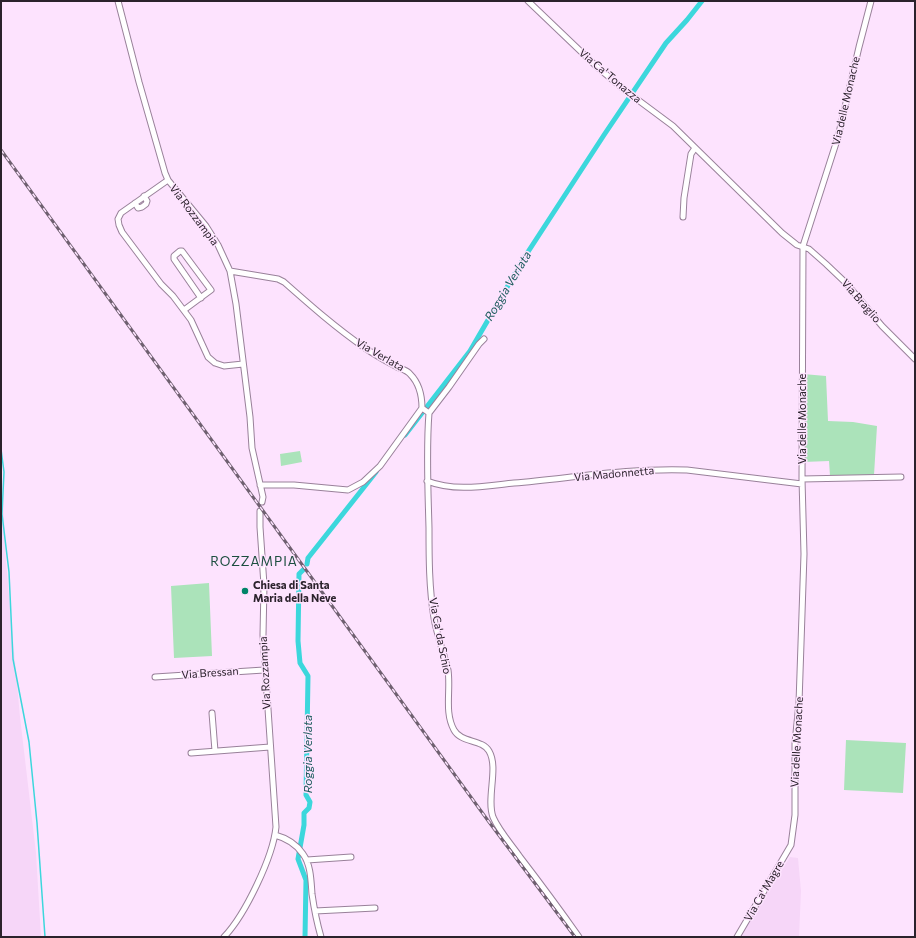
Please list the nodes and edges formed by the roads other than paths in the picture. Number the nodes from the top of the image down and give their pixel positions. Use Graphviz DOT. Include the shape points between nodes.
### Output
graph roads {
  1 [pos="118,1"];
  2 [pos="528,1"];
  3 [pos="871,1"];
  4 [pos="695,148"];
  5 [pos="168,180"];
  6 [pos="683,217"];
  7 [pos="803,246"];
  8 [pos="230,271"];
  9 [pos="201,298"];
  10 [pos="184,310"];
  11 [pos="484,339"];
  12 [pos="915,359"];
  13 [pos="243,364"];
  14 [pos="425,410"];
  15 [pos="901,477"];
  16 [pos="428,481"];
  17 [pos="802,482"];
  18 [pos="260,486"];
  19 [pos="262,502"];
  20 [pos="260,511"];
  21 [pos="264,670"];
  22 [pos="155,677"];
  23 [pos="212,712"];
  24 [pos="270,747"];
  25 [pos="215,751"];
  26 [pos="191,753"];
  27 [pos="275,835"];
  28 [pos="791,845"];
  29 [pos="351,858"];
  30 [pos="307,860"];
  31 [pos="375,908"];
  32 [pos="315,910"];
  33 [pos="224,937"];
  34 [pos="321,937"];
  35 [pos="579,937"];
  36 [pos="737,937"];
  1 -- 5 [label="street, Via Rozzampia" via="154,138"];
  2 -- 4 [label="street, Via Ca' Tonazza" via="590,61 673,126"];
  3 -- 7 [label="street, Via delle Monache" via="838,137"];
  4 -- 6 [label="street" via="691,154"];
  4 -- 7 [label="street, Via Ca' Tonazza" via="782,233"];
  5 -- 8 [label="street, Via Rozzampia" via="206,226"];
  5 -- 10 [label="street" via="121,213 118,219 122,232"];
  7 -- 12 [label="street, Via Braglio" via="846,283"];
  7 -- 17 [label="street, Via delle Monache"];
  8 -- 13 [label="street, Via Rozzampia"];
  8 -- 14 [label="street, Via Verlata" via="284,282 346,335 393,365 409,372 420,388"];
  9 -- 9 [label="street" via="211,290 180,251 174,259"];
  9 -- 10 [label="street"];
  10 -- 13 [label="street" via="208,356 215,363 224,366"];
  11 -- 14 [label="street" via="450,387"];
  13 -- 18 [label="street, Via Rozzampia" via="252,448"];
  14 -- 16 [label="street, Via Ca' da Schio"];
  14 -- 18 [label="street" via="380,466 363,482 348,490 294,485"];
  15 -- 17 [label="street"];
  16 -- 17 [label="street, Via Madonnetta" via="461,488 633,471 687,470"];
  16 -- 35 [label="street, Via Ca' da Schio" via="434,618 448,672 450,718 455,731 461,736 484,744 490,752 490,799 493,817"];
  17 -- 28 [label="street, Via delle Monache" via="802,623 795,743 795,815"];
  18 -- 19 [label="street, Via Rozzampia"];
  20 -- 21 [label="street, Via Rozzampia" via="264,585"];
  21 -- 22 [label="street, Via Bressan"];
  21 -- 24 [label="street, Via Rozzampia"];
  23 -- 25 [label="street"];
  24 -- 25 [label="street"];
  24 -- 27 [label="street, Via Rozzampia"];
  25 -- 26 [label="street"];
  27 -- 30 [label="street" via="284,837 300,850"];
  27 -- 33 [label="street, Via Rozzampia" via="271,850 244,910"];
  28 -- 36 [label="street, Via Ca' Magre"];
  29 -- 30 [label="street"];
  30 -- 32 [label="street"];
  31 -- 32 [label="street"];
  32 -- 34 [label="street"];
}
